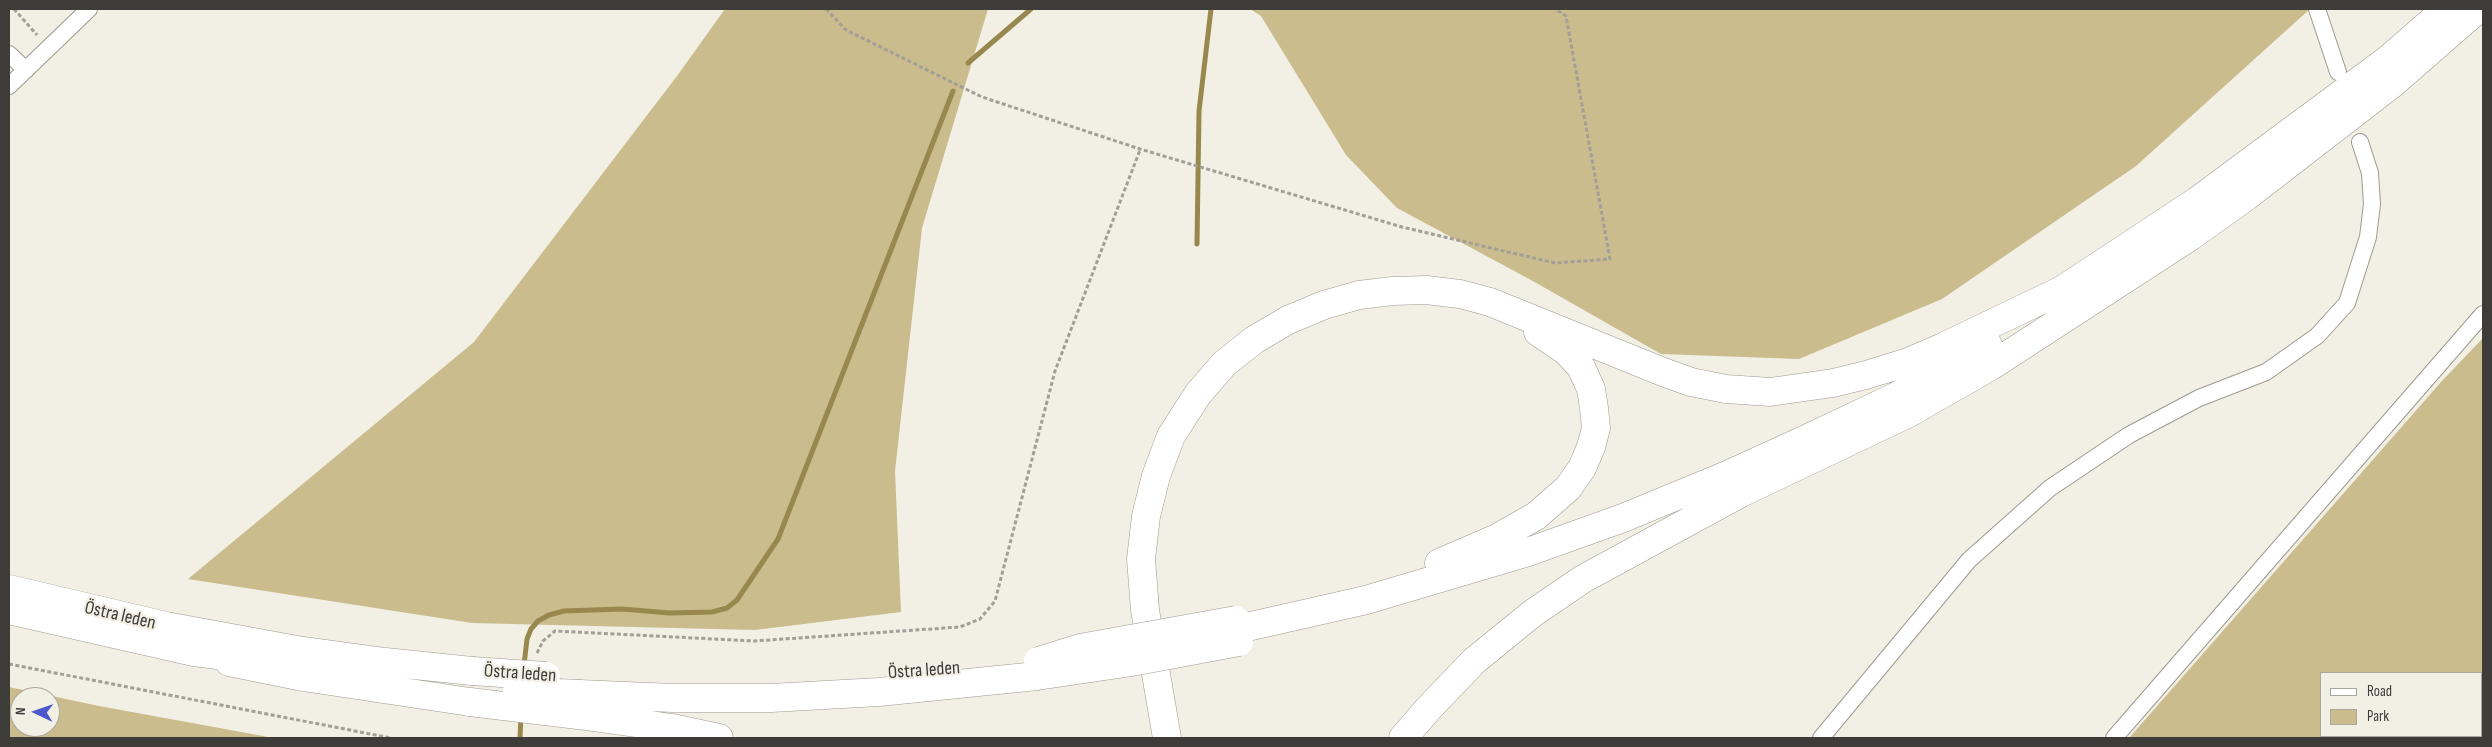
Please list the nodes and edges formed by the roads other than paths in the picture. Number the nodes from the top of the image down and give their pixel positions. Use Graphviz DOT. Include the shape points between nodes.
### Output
graph roads {
  1 [pos="89,9"];
  2 [pos="2317,9"];
  3 [pos="2446,9"];
  4 [pos="2478,9"];
  5 [pos="11,57"];
  6 [pos="2390,58"];
  7 [pos="26,70"];
  8 [pos="2338,72"];
  9 [pos="9,86"];
  10 [pos="2360,142"];
  11 [pos="2483,314"];
  12 [pos="2036,336"];
  13 [pos="9,589"];
  14 [pos="9,610"];
  15 [pos="1237,630"];
  16 [pos="471,687"];
  17 [pos="579,696"];
  18 [pos="720,738"];
  19 [pos="1167,738"];
  20 [pos="1179,738"];
  21 [pos="1403,738"];
  22 [pos="1821,738"];
  23 [pos="2114,738"];
  1 -- 7 [label="street"];
  2 -- 8 [label="street"];
  3 -- 6 [label="highway"];
  4 -- 12 [label="highway" via="2385,89 2247,196"];
  5 -- 7 [label="street"];
  6 -- 15 [label="highway" via="2326,116 2216,200 2039,315 1895,397 1757,462 1623,518 1528,552 1366,600"];
  6 -- 19 [label="highway" via="2197,201 2062,290 1908,362 1833,383 1770,392 1726,389 1691,382 1490,302 1426,290 1359,296 1324,305 1288,320 1254,340 1224,364 1198,394 1171,436 1156,476 1146,516 1141,558 1145,610"];
  7 -- 9 [label="street"];
  10 -- 22 [label="street" via="2370,173 2372,204 2368,237 2347,303 2317,336 2266,372 2199,398 2129,435 2050,488 1969,560"];
  11 -- 23 [label="street"];
  12 -- 15 [label="highway" via="1866,425 1656,519 1423,598"];
  12 -- 21 [label="highway" via="1991,366 1909,412 1741,493 1583,579 1533,613 1474,661"];
  13 -- 16 [label="highway, Östra leden" via="166,626 385,662"];
  14 -- 16 [label="highway, Östra leden" via="194,652 348,674"];
  15 -- 17 [label="highway, bridge" via="1104,667 1038,668 899,690 771,698"];
  15 -- 20 [label="highway" via="1400,578 1456,556 1536,516 1568,488 1591,447 1596,428 1594,408 1591,389 1581,367 1566,351 1519,324 1450,305 1389,302 1351,308 1290,331 1232,373 1210,396 1182,440 1171,465 1156,523 1153,555 1155,604"];
  16 -- 17 [label="highway, Östra leden, bridge"];
  17 -- 18 [label="highway" via="672,728"];
}
